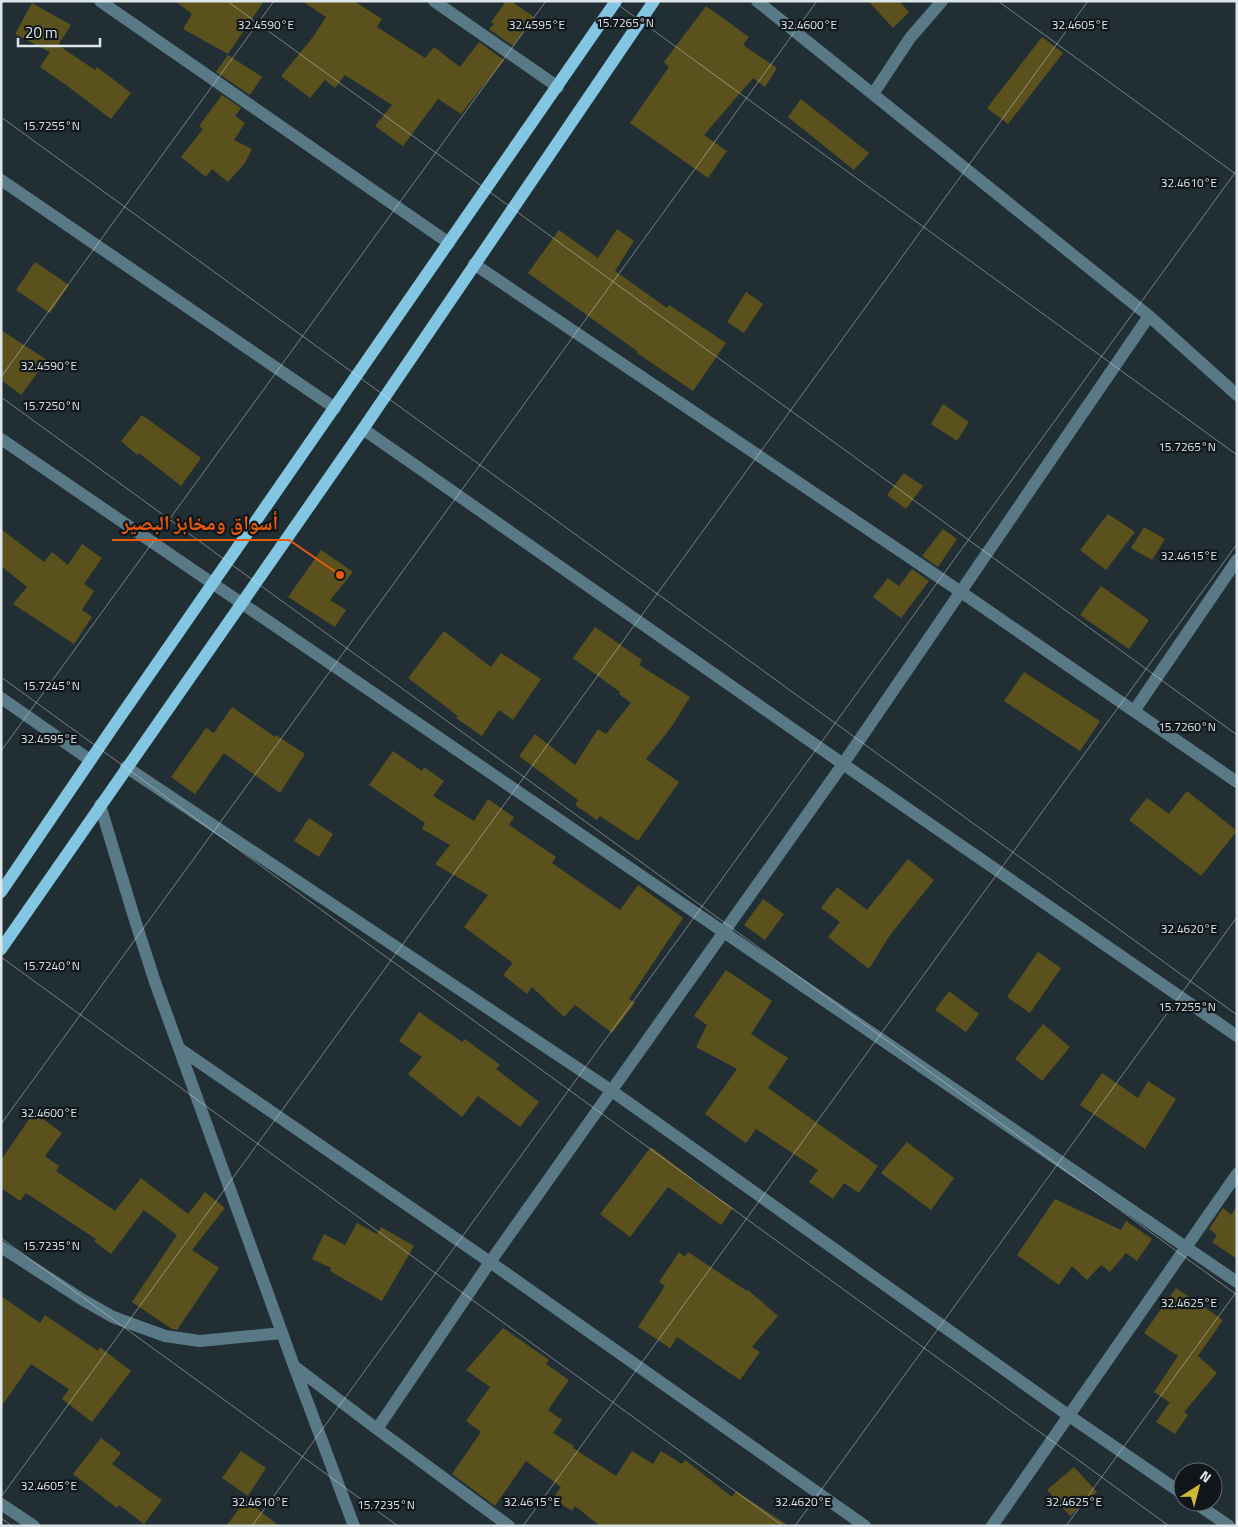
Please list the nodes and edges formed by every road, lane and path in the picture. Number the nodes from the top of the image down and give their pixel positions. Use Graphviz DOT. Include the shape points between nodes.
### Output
graph roads {
  1 [pos="100,1"];
  2 [pos="434,1"];
  3 [pos="616,1"];
  4 [pos="654,1"];
  5 [pos="758,1"];
  6 [pos="942,1"];
  7 [pos="558,87"];
  8 [pos="872,94"];
  9 [pos="1,180"];
  10 [pos="449,243"];
  11 [pos="474,264"];
  12 [pos="1149,316"];
  13 [pos="1237,395"];
  14 [pos="335,408"];
  15 [pos="363,429"];
  16 [pos="1,439"];
  17 [pos="1237,560"];
  18 [pos="213,583"];
  19 [pos="960,592"];
  20 [pos="242,603"];
  21 [pos="1,698"];
  22 [pos="1134,711"];
  23 [pos="90,760"];
  24 [pos="843,764"];
  25 [pos="126,767"];
  26 [pos="1237,782"];
  27 [pos="100,805"];
  28 [pos="1,892"];
  29 [pos="724,931"];
  30 [pos="1,949"];
  31 [pos="1237,1036"];
  32 [pos="180,1049"];
  33 [pos="612,1091"];
  34 [pos="1237,1174"];
  35 [pos="1,1247"];
  36 [pos="1186,1247"];
  37 [pos="490,1262"];
  38 [pos="1237,1282"];
  39 [pos="282,1333"];
  40 [pos="294,1366"];
  41 [pos="1068,1415"];
  42 [pos="376,1429"];
  43 [pos="1173,1487"];
  44 [pos="1,1504"];
  45 [pos="1209,1512"];
  46 [pos="34,1526"];
  47 [pos="354,1526"];
  48 [pos="509,1526"];
  49 [pos="865,1526"];
  50 [pos="992,1526"];
  51 [pos="1229,1526"];
  1 -- 10 [label="street"];
  2 -- 7 [label="street"];
  3 -- 7 [label="main road"];
  4 -- 11 [label="main road"];
  5 -- 8 [label="street"];
  6 -- 8 [label="street" via="910,38"];
  7 -- 10 [label="main road"];
  8 -- 12 [label="street"];
  9 -- 14 [label="street"];
  10 -- 14 [label="main road"];
  11 -- 15 [label="main road"];
  11 -- 19 [label="street"];
  12 -- 13 [label="street"];
  12 -- 19 [label="street"];
  14 -- 18 [label="main road"];
  15 -- 20 [label="main road"];
  15 -- 24 [label="street"];
  16 -- 18 [label="street"];
  17 -- 22 [label="street"];
  18 -- 20 [label="street"];
  18 -- 23 [label="main road"];
  19 -- 22 [label="street"];
  19 -- 24 [label="street"];
  20 -- 25 [label="main road"];
  20 -- 29 [label="street"];
  21 -- 23 [label="street"];
  22 -- 26 [label="street"];
  23 -- 28 [label="main road"];
  24 -- 29 [label="street"];
  24 -- 31 [label="street"];
  25 -- 27 [label="main road"];
  25 -- 33 [label="street"];
  27 -- 30 [label="main road"];
  27 -- 32 [label="street" via="134,917"];
  29 -- 33 [label="street"];
  29 -- 36 [label="street"];
  32 -- 37 [label="street"];
  32 -- 39 [label="street"];
  33 -- 37 [label="street"];
  33 -- 41 [label="street"];
  34 -- 36 [label="street"];
  35 -- 39 [label="street" via="113,1317 165,1336 200,1341"];
  36 -- 38 [label="street"];
  36 -- 41 [label="street"];
  37 -- 42 [label="street"];
  37 -- 49 [label="street"];
  39 -- 40 [label="street"];
  40 -- 42 [label="street"];
  40 -- 47 [label="street"];
  41 -- 43 [label="street"];
  41 -- 50 [label="street"];
  42 -- 48 [label="street"];
  44 -- 46 [label="street"];
  45 -- 51 [label="street"];
}
